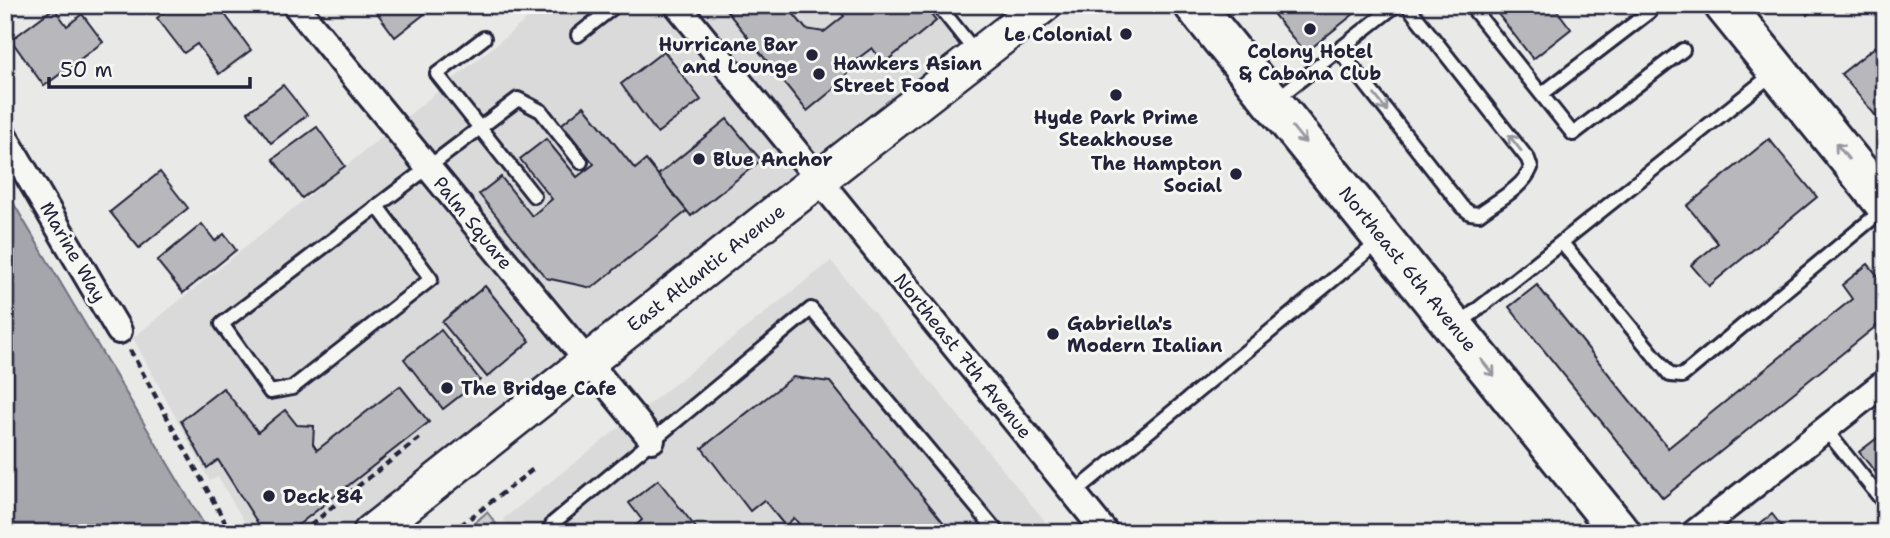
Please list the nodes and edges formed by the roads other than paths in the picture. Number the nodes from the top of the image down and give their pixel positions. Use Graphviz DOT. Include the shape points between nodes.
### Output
graph roads {
  1 [pos="295,5"];
  2 [pos="616,5"];
  3 [pos="677,5"];
  4 [pos="938,5"];
  5 [pos="1043,5"];
  6 [pos="1194,5"];
  7 [pos="1396,5"];
  8 [pos="1407,5"];
  9 [pos="1470,5"];
  10 [pos="1724,5"];
  11 [pos="1650,12"];
  12 [pos="578,35"];
  13 [pos="484,37"];
  14 [pos="1339,50"];
  15 [pos="1683,50"];
  16 [pos="979,55"];
  17 [pos="1777,70"];
  18 [pos="1542,94"];
  19 [pos="1272,102"];
  20 [pos="480,128"];
  21 [pos="5,137"];
  22 [pos="581,162"];
  23 [pos="428,168"];
  24 [pos="819,179"];
  25 [pos="534,196"];
  26 [pos="377,206"];
  27 [pos="1885,206"];
  28 [pos="1383,238"];
  29 [pos="1562,243"];
  30 [pos="1455,327"];
  31 [pos="119,331"];
  32 [pos="587,361"];
  33 [pos="1885,382"];
  34 [pos="1825,429"];
  35 [pos="652,440"];
  36 [pos="1074,493"];
  37 [pos="1885,504"];
  38 [pos="371,533"];
  39 [pos="548,533"];
  40 [pos="998,533"];
  41 [pos="1106,533"];
  42 [pos="1621,533"];
  43 [pos="1694,533"];
  1 -- 23 [label="street, Palm Square"];
  2 -- 12 [label="lane"];
  3 -- 24 [label="street, Northeast 7th Avenue"];
  4 -- 16 [label="lane"];
  5 -- 16 [label="main road, East Atlantic Avenue"];
  6 -- 19 [label="main road, Northeast 6th Avenue"];
  7 -- 14 [label="lane"];
  14 -- 8 [label="lane, one-way" via="1462,207 1479,214 1528,176 1528,159"];
  9 -- 18 [label="lane"];
  10 -- 17 [label="main road"];
  11 -- 18 [label="lane"];
  13 -- 20 [label="lane" via="437,74"];
  14 -- 19 [label="lane"];
  15 -- 18 [label="lane" via="1573,134"];
  16 -- 24 [label="main road, East Atlantic Avenue"];
  27 -- 17 [label="main road, one-way"];
  17 -- 29 [label="lane"];
  19 -- 28 [label="main road, Northeast 6th Avenue, one-way"];
  20 -- 22 [label="lane" via="518,99 541,111"];
  20 -- 23 [label="lane"];
  20 -- 25 [label="lane"];
  21 -- 31 [label="street, Marine Way"];
  23 -- 26 [label="lane"];
  23 -- 32 [label="street, Palm Square"];
  24 -- 32 [label="main road, East Atlantic Avenue"];
  24 -- 36 [label="street, Northeast 7th Avenue"];
  26 -- 26 [label="lane" via="222,324 270,392 292,388 431,279"];
  27 -- 29 [label="lane" via="1682,376 1670,375"];
  28 -- 30 [label="main road, Northeast 6th Avenue"];
  28 -- 36 [label="lane"];
  29 -- 30 [label="lane"];
  30 -- 42 [label="main road, Northeast 6th Avenue, one-way"];
  32 -- 35 [label="street, Palm Square"];
  32 -- 38 [label="main road, East Atlantic Avenue"];
  33 -- 34 [label="street"];
  34 -- 37 [label="lane"];
  34 -- 43 [label="street"];
  35 -- 39 [label="lane" via="553,523"];
  35 -- 40 [label="lane" via="811,309"];
  36 -- 41 [label="street, Northeast 7th Avenue"];
}
